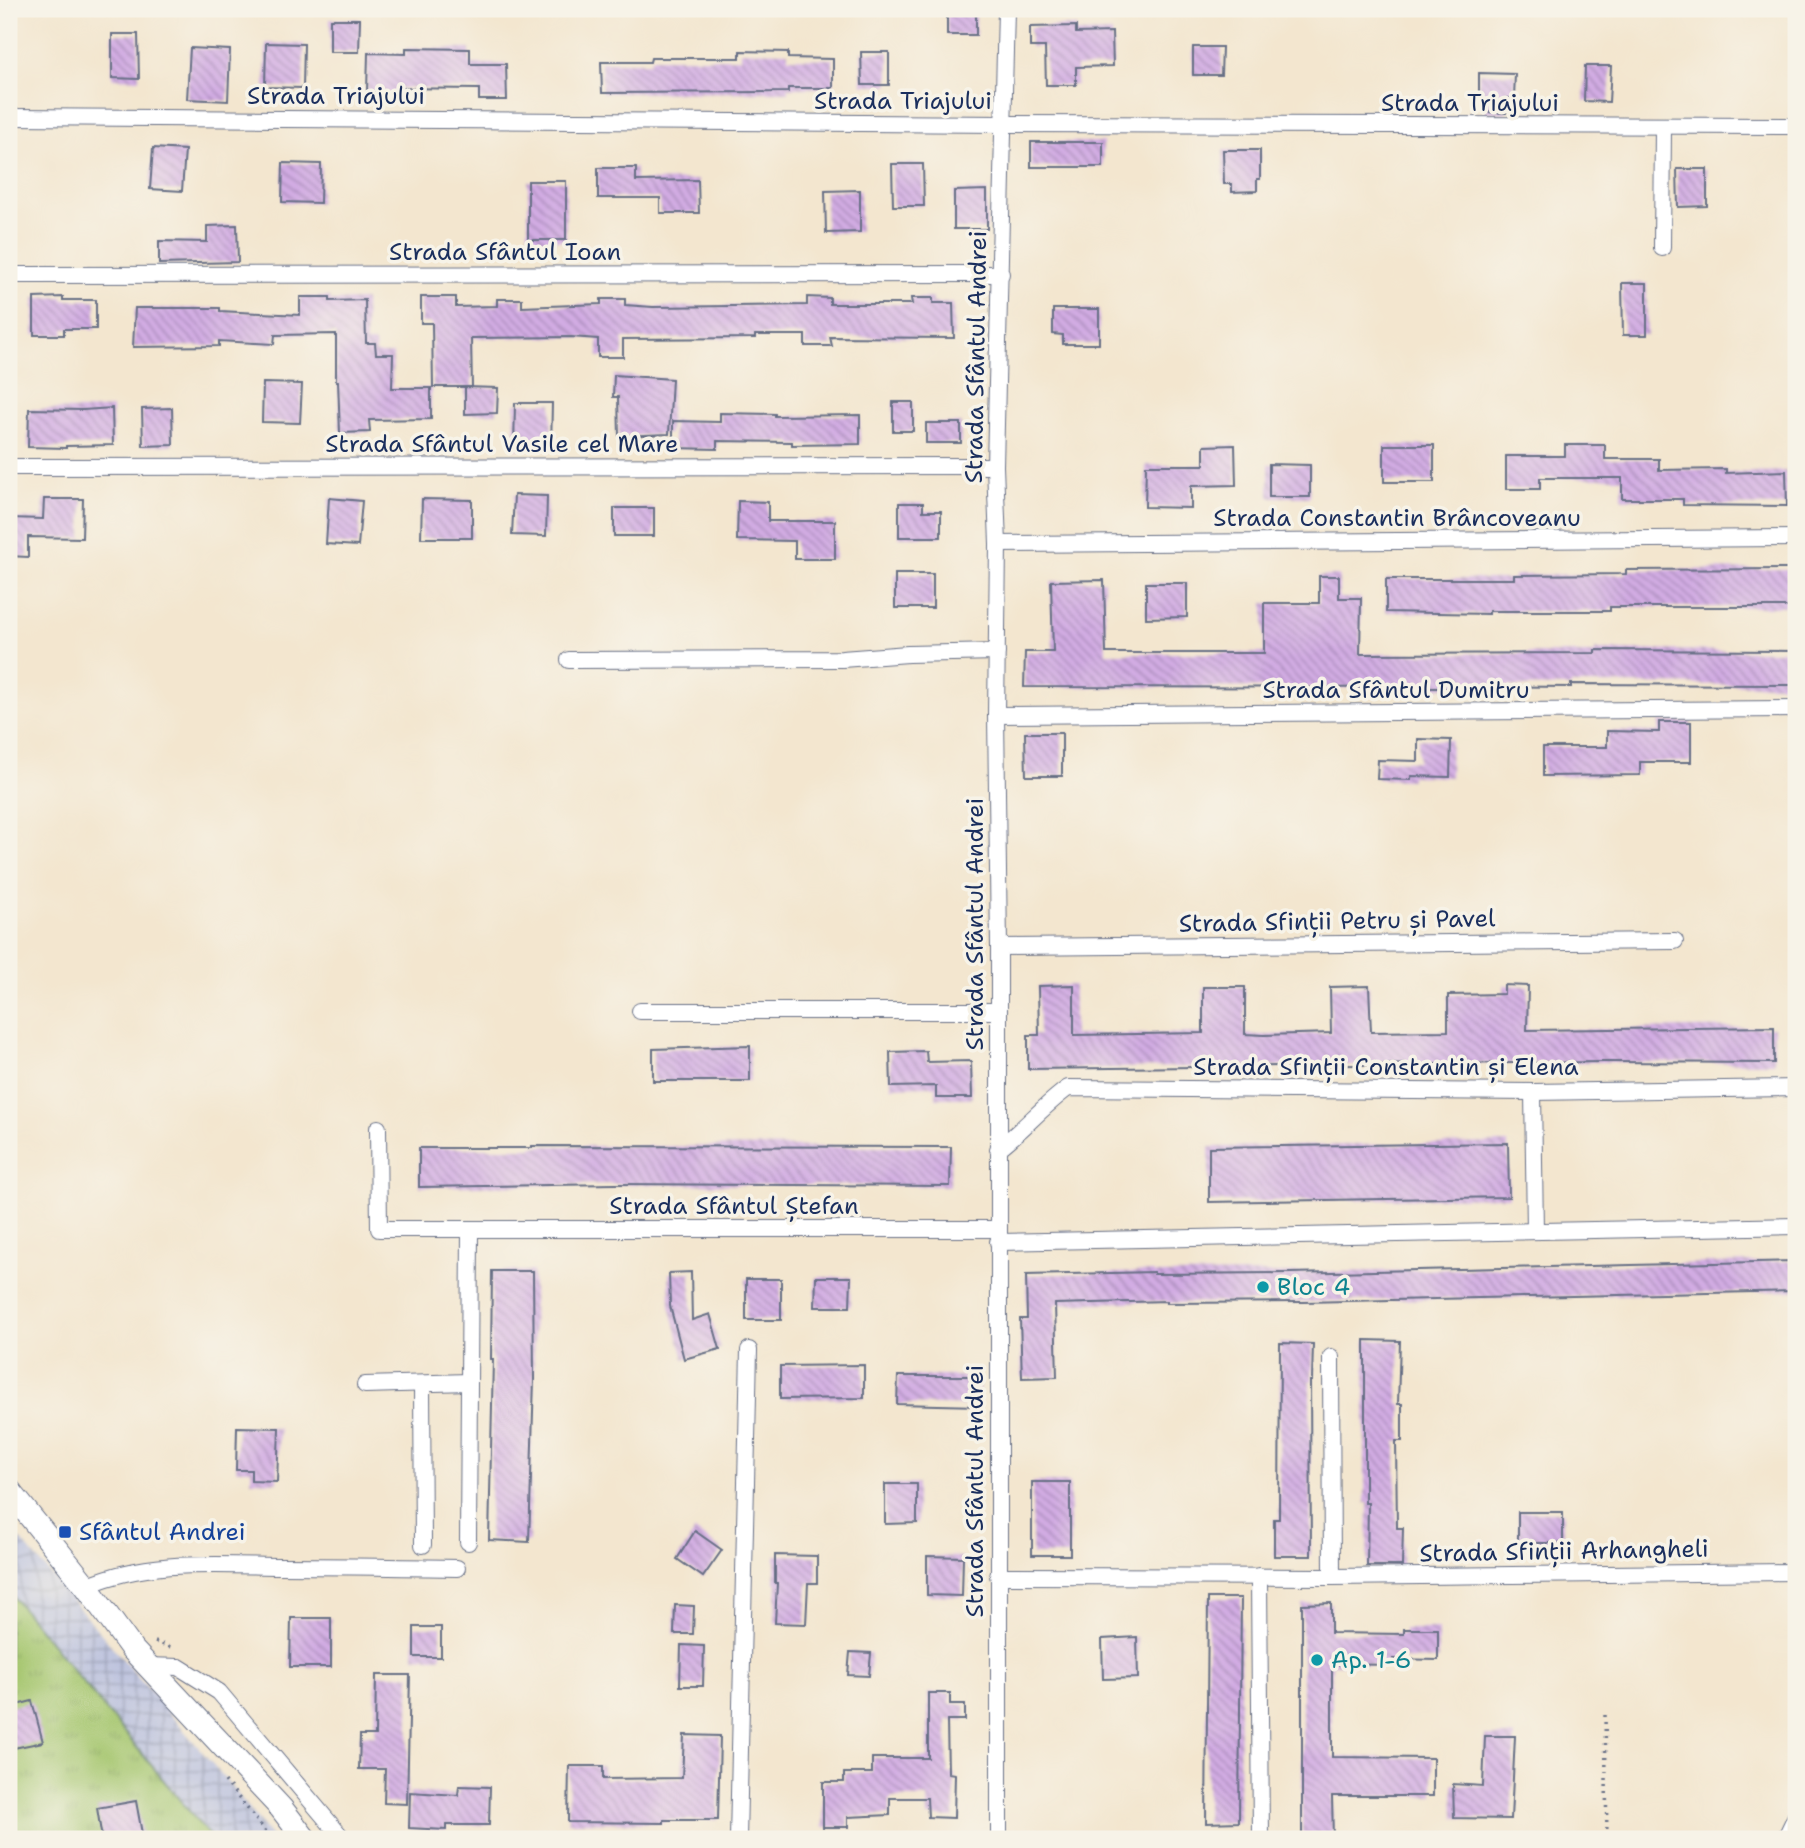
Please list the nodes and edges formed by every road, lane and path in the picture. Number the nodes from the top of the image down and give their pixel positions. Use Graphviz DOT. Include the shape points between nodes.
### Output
graph roads {
  1 [pos="1006,9"];
  2 [pos="9,117"];
  3 [pos="1003,124"];
  4 [pos="1663,126"];
  5 [pos="1796,126"];
  6 [pos="1662,248"];
  7 [pos="1000,274"];
  8 [pos="9,275"];
  9 [pos="995,466"];
  10 [pos="9,467"];
  11 [pos="1796,538"];
  12 [pos="998,544"];
  13 [pos="997,652"];
  14 [pos="569,660"];
  15 [pos="1796,709"];
  16 [pos="996,715"];
  17 [pos="1675,940"];
  18 [pos="999,947"];
  19 [pos="640,1011"];
  20 [pos="999,1011"];
  21 [pos="1796,1088"];
  22 [pos="1533,1092"];
  23 [pos="378,1128"];
  24 [pos="998,1149"];
  25 [pos="1796,1226"];
  26 [pos="470,1229"];
  27 [pos="1535,1231"];
  28 [pos="998,1235"];
  29 [pos="750,1350"];
  30 [pos="1331,1357"];
  31 [pos="469,1382"];
  32 [pos="422,1384"];
  33 [pos="365,1385"];
  34 [pos="9,1490"];
  35 [pos="468,1542"];
  36 [pos="423,1545"];
  37 [pos="457,1568"];
  38 [pos="1796,1572"];
  39 [pos="998,1576"];
  40 [pos="1259,1576"];
  41 [pos="1332,1577"];
  42 [pos="86,1586"];
  43 [pos="148,1666"];
  44 [pos="1605,1715"];
  45 [pos="247,1773"];
  46 [pos="1796,1816"];
  47 [pos="288,1839"];
  48 [pos="305,1839"];
  49 [pos="344,1839"];
  50 [pos="738,1839"];
  51 [pos="999,1839"];
  52 [pos="1261,1839"];
  53 [pos="1607,1839"];
  54 [pos="1785,1839"];
  1 -- 3 [label="street, Strada Sfântul Andrei"];
  2 -- 3 [label="street, Strada Triajului"];
  3 -- 4 [label="street, Strada Triajului"];
  3 -- 7 [label="street, Strada Sfântul Andrei"];
  4 -- 5 [label="street, Strada Triajului"];
  4 -- 6 [label="street"];
  7 -- 8 [label="street, Strada Sfântul Ioan"];
  7 -- 9 [label="street, Strada Sfântul Andrei"];
  9 -- 10 [label="street, Strada Sfântul Vasile cel Mare"];
  9 -- 12 [label="street, Strada Sfântul Andrei"];
  11 -- 12 [label="street, Strada Constantin Brâncoveanu"];
  12 -- 13 [label="street, Strada Sfântul Andrei"];
  13 -- 14 [label="street" via="842,659"];
  13 -- 16 [label="street, Strada Sfântul Andrei"];
  15 -- 16 [label="street, Strada Sfântul Dumitru"];
  16 -- 18 [label="street, Strada Sfântul Andrei"];
  17 -- 18 [label="street, Strada Sfinții Petru și Pavel"];
  18 -- 20 [label="street, Strada Sfântul Andrei"];
  19 -- 20 [label="street"];
  20 -- 24 [label="street, Strada Sfântul Andrei"];
  21 -- 22 [label="street, Strada Sfinții Constantin și Elena"];
  22 -- 24 [label="street, Strada Sfinții Constantin și Elena" via="1068,1088"];
  22 -- 27 [label="street"];
  23 -- 26 [label="street, Strada Sfântul Ștefan" via="379,1229"];
  24 -- 28 [label="street, Strada Sfântul Andrei"];
  25 -- 27 [label="street"];
  26 -- 28 [label="street, Strada Sfântul Ștefan"];
  26 -- 31 [label="street"];
  27 -- 28 [label="street"];
  28 -- 39 [label="street, Strada Sfântul Andrei"];
  29 -- 50 [label="street"];
  30 -- 41 [label="street"];
  31 -- 32 [label="street"];
  31 -- 35 [label="street"];
  32 -- 33 [label="street"];
  32 -- 36 [label="street"];
  34 -- 42 [label="main road"];
  37 -- 42 [label="street" via="193,1564 147,1567"];
  38 -- 41 [label="street, Strada Sfinții Arhangheli"];
  39 -- 40 [label="street, Strada Sfinții Arhangheli"];
  39 -- 51 [label="street, Strada Sfântul Andrei"];
  40 -- 41 [label="street, Strada Sfinții Arhangheli"];
  40 -- 52 [label="street"];
  42 -- 43 [label="main road"];
  43 -- 45 [label="main road"];
  43 -- 49 [label="street" via="179,1667 219,1692"];
  44 -- 53 [label="path"];
  45 -- 47 [label="main road"];
  45 -- 48 [label="main road"];
  46 -- 54 [label="street"];
}
